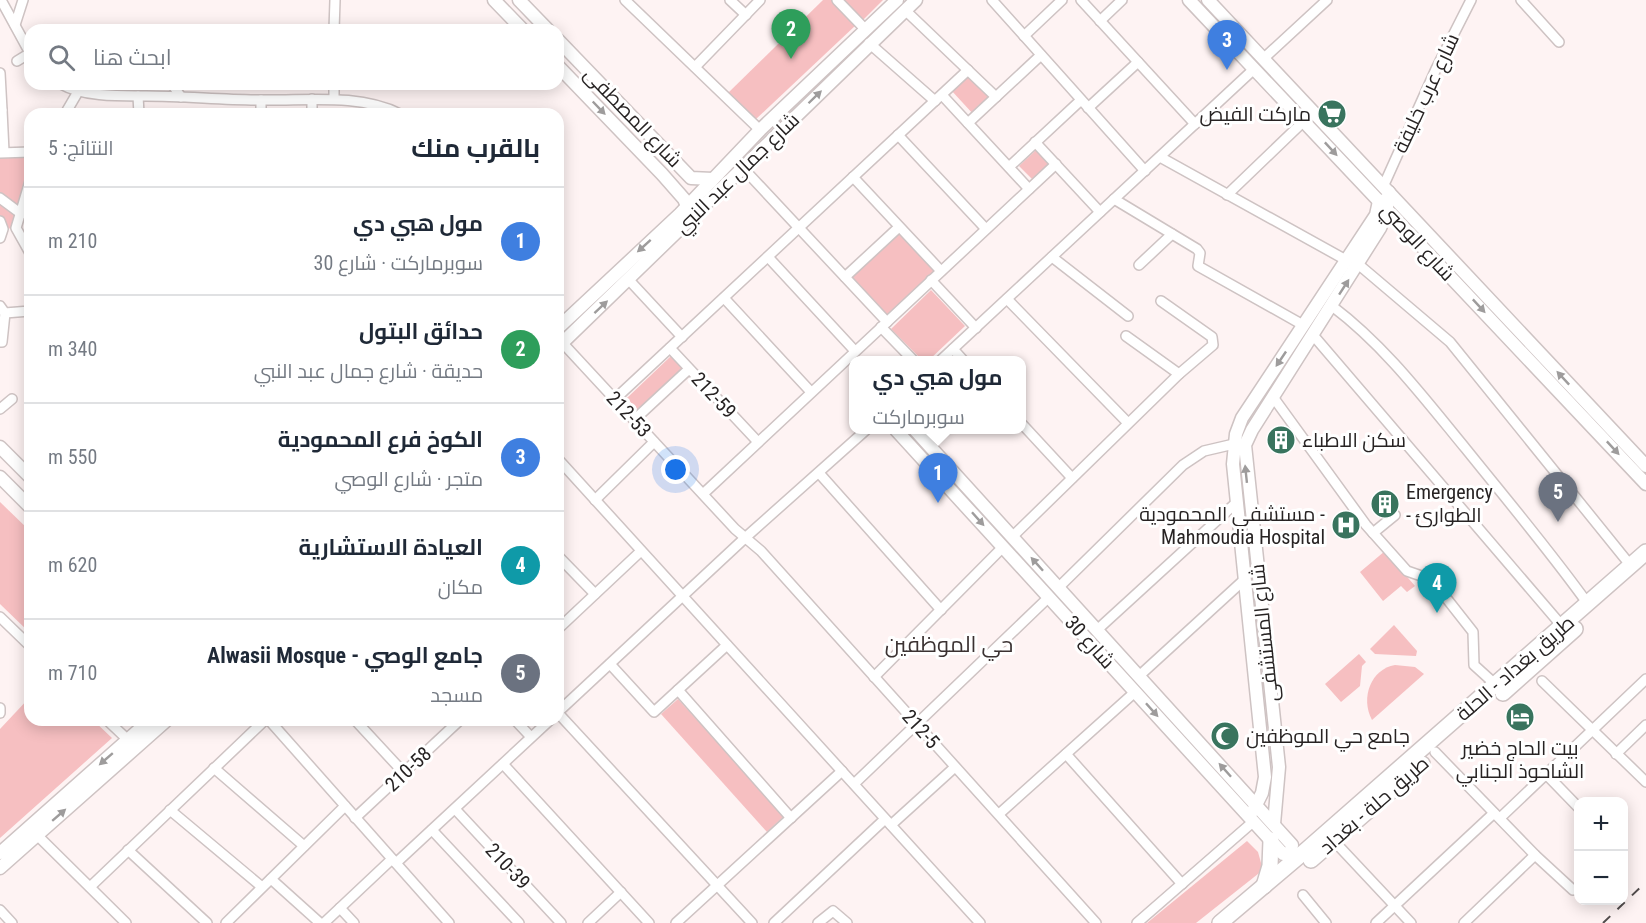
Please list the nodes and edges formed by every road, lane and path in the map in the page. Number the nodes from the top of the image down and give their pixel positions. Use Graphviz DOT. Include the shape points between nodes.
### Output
graph roads {
  1 [pos="1,0"];
  2 [pos="23,0"];
  3 [pos="335,0"];
  4 [pos="494,0"];
  5 [pos="519,0"];
  6 [pos="625,0"];
  7 [pos="730,0"];
  8 [pos="760,0"];
  9 [pos="837,0"];
  10 [pos="897,0"];
  11 [pos="916,0"];
  12 [pos="992,0"];
  13 [pos="1062,0"];
  14 [pos="1081,0"];
  15 [pos="1122,0"];
  16 [pos="1190,0"];
  17 [pos="1208,0"];
  18 [pos="1327,0"];
  19 [pos="1471,0"];
  20 [pos="1521,0"];
  21 [pos="1316,4"];
  22 [pos="905,10"];
  23 [pos="746,15"];
  24 [pos="1100,21"];
  25 [pos="334,24"];
  26 [pos="517,24"];
  27 [pos="542,24"];
  28 [pos="15,25"];
  29 [pos="866,30"];
  30 [pos="1024,36"];
  31 [pos="24,42"];
  32 [pos="1559,42"];
  33 [pos="869,43"];
  34 [pos="564,46"];
  35 [pos="1041,55"];
  36 [pos="24,57"];
  37 [pos="1263,59"];
  38 [pos="17,61"];
  39 [pos="1138,62"];
  40 [pos="695,67"];
  41 [pos="1254,69"];
  42 [pos="968,70"];
  43 [pos="564,72"];
  44 [pos="0,73"];
  45 [pos="79,90"];
  46 [pos="110,90"];
  47 [pos="176,90"];
  48 [pos="334,90"];
  49 [pos="1295,93"];
  50 [pos="108,94"];
  51 [pos="138,96"];
  52 [pos="181,97"];
  53 [pos="996,97"];
  54 [pos="938,98"];
  55 [pos="312,99"];
  56 [pos="334,99"];
  57 [pos="261,100"];
  58 [pos="1081,100"];
  59 [pos="1286,102"];
  60 [pos="68,108"];
  61 [pos="139,108"];
  62 [pos="261,108"];
  63 [pos="312,108"];
  64 [pos="386,108"];
  65 [pos="1088,108"];
  66 [pos="1,110"];
  67 [pos="1305,116"];
  68 [pos="968,123"];
  69 [pos="1195,124"];
  70 [pos="760,130"];
  71 [pos="898,135"];
  72 [pos="1035,142"];
  73 [pos="24,152"];
  74 [pos="2,153"];
  75 [pos="1160,157"];
  76 [pos="1056,164"];
  77 [pos="736,167"];
  78 [pos="1008,167"];
  79 [pos="1145,171"];
  80 [pos="853,177"];
  81 [pos="713,179"];
  82 [pos="1029,189"];
  83 [pos="1227,195"];
  84 [pos="0,198"];
  85 [pos="1114,199"];
  86 [pos="1390,203"];
  87 [pos="689,211"];
  88 [pos="1100,212"];
  89 [pos="24,213"];
  90 [pos="24,216"];
  91 [pos="899,227"];
  92 [pos="16,228"];
  93 [pos="799,228"];
  94 [pos="1,229"];
  95 [pos="986,229"];
  96 [pos="1172,234"];
  97 [pos="24,242"];
  98 [pos="768,257"];
  99 [pos="1052,257"];
  100 [pos="1352,262"];
  101 [pos="1140,265"];
  102 [pos="941,271"];
  103 [pos="845,277"];
  104 [pos="629,280"];
  105 [pos="931,280"];
  106 [pos="724,298"];
  107 [pos="1007,300"];
  108 [pos="1161,301"];
  109 [pos="1332,306"];
  110 [pos="2,309"];
  111 [pos="24,311"];
  112 [pos="1128,316"];
  113 [pos="564,323"];
  114 [pos="884,324"];
  115 [pos="1303,325"];
  116 [pos="976,328"];
  117 [pos="1126,336"];
  118 [pos="1313,336"];
  119 [pos="682,337"];
  120 [pos="564,338"];
  121 [pos="0,342"];
  122 [pos="564,348"];
  123 [pos="670,348"];
  124 [pos="953,349"];
  125 [pos="855,351"];
  126 [pos="850,356"];
  127 [pos="910,356"];
  128 [pos="945,356"];
  129 [pos="959,356"];
  130 [pos="849,357"];
  131 [pos="689,369"];
  132 [pos="1179,374"];
  133 [pos="811,392"];
  134 [pos="1273,397"];
  135 [pos="12,399"];
  136 [pos="615,399"];
  137 [pos="0,409"];
  138 [pos="634,420"];
  139 [pos="1128,423"];
  140 [pos="1026,428"];
  141 [pos="861,434"];
  142 [pos="901,434"];
  143 [pos="919,434"];
  144 [pos="0,439"];
  145 [pos="654,442"];
  146 [pos="758,442"];
  147 [pos="1239,445"];
  148 [pos="0,447"];
  149 [pos="24,464"];
  150 [pos="564,466"];
  151 [pos="1646,466"];
  152 [pos="24,471"];
  153 [pos="819,473"];
  154 [pos="0,477"];
  155 [pos="1072,478"];
  156 [pos="1646,484"];
  157 [pos="703,494"];
  158 [pos="595,500"];
  159 [pos="24,501"];
  160 [pos="1237,502"];
  161 [pos="1395,515"];
  162 [pos="1373,533"];
  163 [pos="746,537"];
  164 [pos="1013,538"];
  165 [pos="1003,547"];
  166 [pos="641,551"];
  167 [pos="1642,557"];
  168 [pos="564,562"];
  169 [pos="1245,579"];
  170 [pos="1058,588"];
  171 [pos="595,594"];
  172 [pos="682,596"];
  173 [pos="1049,597"];
  174 [pos="1588,604"];
  175 [pos="941,610"];
  176 [pos="0,617"];
  177 [pos="564,623"];
  178 [pos="1562,626"];
  179 [pos="1097,630"];
  180 [pos="24,640"];
  181 [pos="727,645"];
  182 [pos="610,664"];
  183 [pos="1139,676"];
  184 [pos="874,677"];
  185 [pos="1646,679"];
  186 [pos="1542,681"];
  187 [pos="1496,685"];
  188 [pos="678,690"];
  189 [pos="1135,692"];
  190 [pos="564,707"];
  191 [pos="564,719"];
  192 [pos="916,724"];
  193 [pos="1646,725"];
  194 [pos="113,726"];
  195 [pos="143,726"];
  196 [pos="160,726"];
  197 [pos="260,726"];
  198 [pos="272,726"];
  199 [pos="361,726"];
  200 [pos="452,726"];
  201 [pos="520,726"];
  202 [pos="544,726"];
  203 [pos="1591,731"];
  204 [pos="531,738"];
  205 [pos="128,740"];
  206 [pos="1435,752"];
  207 [pos="1066,754"];
  208 [pos="1616,754"];
  209 [pos="503,764"];
  210 [pos="955,767"];
  211 [pos="214,768"];
  212 [pos="842,771"];
  213 [pos="404,773"];
  214 [pos="1546,774"];
  215 [pos="1264,777"];
  216 [pos="1279,777"];
  217 [pos="1646,782"];
  218 [pos="854,784"];
  219 [pos="1574,803"];
  220 [pos="345,806"];
  221 [pos="455,809"];
  222 [pos="1254,809"];
  223 [pos="170,810"];
  224 [pos="999,814"];
  225 [pos="1497,816"];
  226 [pos="355,818"];
  227 [pos="791,818"];
  228 [pos="888,822"];
  229 [pos="1274,824"];
  230 [pos="432,830"];
  231 [pos="37,835"];
  232 [pos="1271,840"];
  233 [pos="1334,841"];
  234 [pos="304,846"];
  235 [pos="128,850"];
  236 [pos="0,853"];
  237 [pos="1535,855"];
  238 [pos="1300,858"];
  239 [pos="394,861"];
  240 [pos="0,868"];
  241 [pos="271,879"];
  242 [pos="1182,884"];
  243 [pos="717,885"];
  244 [pos="1264,886"];
  245 [pos="90,887"];
  246 [pos="262,887"];
  247 [pos="1573,890"];
  248 [pos="621,892"];
  249 [pos="1303,895"];
  250 [pos="1394,906"];
  251 [pos="340,908"];
  252 [pos="0,910"];
  253 [pos="12,923"];
  254 [pos="126,923"];
  255 [pos="207,923"];
  256 [pos="226,923"];
  257 [pos="320,923"];
  258 [pos="324,923"];
  259 [pos="354,923"];
  260 [pos="449,923"];
  261 [pos="519,923"];
  262 [pos="561,923"];
  263 [pos="588,923"];
  264 [pos="650,923"];
  265 [pos="676,923"];
  266 [pos="752,923"];
  267 [pos="774,923"];
  268 [pos="818,923"];
  269 [pos="847,923"];
  270 [pos="980,923"];
  271 [pos="1096,923"];
  272 [pos="1137,923"];
  273 [pos="1220,923"];
  274 [pos="1234,923"];
  275 [pos="1326,923"];
  276 [pos="1376,923"];
  277 [pos="1411,923"];
  278 [pos="1464,923"];
  1 -- 28 [label="street"];
  2 -- 28 [label="street"];
  3 -- 25 [label="street"];
  4 -- 26 [label="street"];
  5 -- 27 [label="street"];
  6 -- 40 [label="street"];
  7 -- 23 [label="street"];
  8 -- 23 [label="street"];
  9 -- 29 [label="street"];
  10 -- 29 [label="street, شارع جمال عبد النبي"];
  11 -- 22 [label="street, شارع جمال عبد النبي"];
  12 -- 30 [label="street"];
  13 -- 30 [label="street"];
  14 -- 24 [label="street"];
  15 -- 24 [label="street"];
  16 -- 41 [label="street, شارع الوصي"];
  17 -- 37 [label="street, شارع الوصي"];
  18 -- 21 [label="street"];
  19 -- 86 [label="street, شارع عرب خليفة" via="1436,69"];
  20 -- 32 [label="street"];
  21 -- 37 [label="street"];
  22 -- 33 [label="street, شارع جمال عبد النبي"];
  22 -- 42 [label="street"];
  23 -- 40 [label="street"];
  24 -- 39 [label="street"];
  28 -- 31 [label="street"];
  29 -- 70 [label="street, شارع جمال عبد النبي"];
  30 -- 35 [label="street"];
  33 -- 54 [label="street"];
  77 -- 33 [label="street, شارع جمال عبد النبي, one-way"];
  34 -- 81 [label="street, شارع المصطفى" via="692,178"];
  35 -- 53 [label="street"];
  35 -- 58 [label="street"];
  36 -- 38 [label="street"];
  37 -- 49 [label="street, شارع الوصي"];
  39 -- 65 [label="street"];
  39 -- 69 [label="street"];
  40 -- 70 [label="street"];
  41 -- 59 [label="street, شارع الوصي"];
  41 -- 69 [label="street"];
  42 -- 53 [label="street"];
  42 -- 54 [label="street"];
  43 -- 87 [label="street, شارع المصطفى, one-way" via="662,174 684,199"];
  44 -- 66 [label="street"];
  45 -- 50 [label="street"];
  45 -- 60 [label="street"];
  46 -- 50 [label="street"];
  47 -- 52 [label="street"];
  48 -- 56 [label="street"];
  49 -- 59 [label="street" via="1294,101"];
  49 -- 67 [label="street, شارع الوصي"];
  50 -- 51 [label="street"];
  51 -- 52 [label="street"];
  51 -- 61 [label="street"];
  52 -- 57 [label="street"];
  53 -- 68 [label="street"];
  54 -- 68 [label="street"];
  54 -- 71 [label="street"];
  55 -- 56 [label="street"];
  55 -- 57 [label="street"];
  55 -- 63 [label="street"];
  56 -- 64 [label="street"];
  57 -- 62 [label="street"];
  58 -- 65 [label="street"];
  58 -- 72 [label="street"];
  59 -- 67 [label="street, شارع الوصي"];
  65 -- 79 [label="street"];
  66 -- 74 [label="street"];
  67 -- 83 [label="street"];
  67 -- 86 [label="street, شارع الوصي"];
  68 -- 78 [label="street"];
  69 -- 75 [label="street"];
  70 -- 77 [label="street, شارع جمال عبد النبي"];
  71 -- 80 [label="street"];
  71 -- 95 [label="street"];
  72 -- 76 [label="street"];
  72 -- 78 [label="street"];
  73 -- 74 [label="street"];
  75 -- 79 [label="street"];
  75 -- 83 [label="street"];
  76 -- 82 [label="street"];
  76 -- 88 [label="street"];
  77 -- 81 [label="street, شارع جمال عبد النبي"];
  77 -- 87 [label="street, شارع جمال عبد النبي"];
  77 -- 93 [label="street"];
  78 -- 82 [label="street"];
  79 -- 85 [label="street"];
  80 -- 91 [label="street"];
  80 -- 93 [label="street"];
  81 -- 87 [label="street, شارع جمال عبد النبي"];
  82 -- 95 [label="street"];
  83 -- 100 [label="street"];
  84 -- 89 [label="street"];
  85 -- 88 [label="street"];
  85 -- 96 [label="street"];
  86 -- 100 [label="street, شارع المستشفى"];
  151 -- 86 [label="street, شارع الوصي, one-way"];
  86 -- 156 [label="street, شارع الوصي, one-way"];
  87 -- 104 [label="street, شارع جمال عبد النبي"];
  87 -- 113 [label="street, شارع جمال عبد النبي, one-way"];
  88 -- 99 [label="street"];
  90 -- 92 [label="street"];
  91 -- 102 [label="street"];
  91 -- 103 [label="street"];
  92 -- 94 [label="street"];
  92 -- 97 [label="street"];
  93 -- 98 [label="street"];
  93 -- 103 [label="street"];
  95 -- 102 [label="street"];
  96 -- 101 [label="street"];
  96 -- 115 [label="street" via="1197,249 1198,266"];
  98 -- 106 [label="street"];
  98 -- 125 [label="street"];
  99 -- 107 [label="street"];
  99 -- 112 [label="street"];
  109 -- 100 [label="street, شارع المستشفى, one-way"];
  100 -- 115 [label="street, شارع المستشفى"];
  100 -- 167 [label="street" via="1450,342"];
  102 -- 105 [label="street"];
  103 -- 114 [label="street"];
  104 -- 119 [label="street"];
  120 -- 104 [label="street, شارع جمال عبد النبي, one-way"];
  105 -- 114 [label="street"];
  105 -- 116 [label="street"];
  106 -- 119 [label="street"];
  106 -- 133 [label="street"];
  107 -- 116 [label="street"];
  107 -- 139 [label="street"];
  108 -- 132 [label="street" via="1215,340 1210,349"];
  109 -- 118 [label="street, شارع المستشفى"];
  109 -- 174 [label="street" via="1397,365"];
  110 -- 111 [label="street"];
  110 -- 121 [label="street"];
  114 -- 125 [label="street"];
  114 -- 127 [label="street"];
  115 -- 147 [label="street, شارع المستشفى, one-way" via="1242,418"];
  116 -- 124 [label="street"];
  117 -- 132 [label="street"];
  118 -- 134 [label="street, شارع المستشفى"];
  118 -- 178 [label="street"];
  119 -- 123 [label="street"];
  122 -- 136 [label="street, 212-53"];
  123 -- 131 [label="street, 212-59"];
  123 -- 136 [label="street"];
  124 -- 128 [label="street"];
  124 -- 129 [label="street"];
  125 -- 126 [label="street"];
  130 -- 133 [label="street"];
  131 -- 138 [label="street"];
  131 -- 146 [label="street, 212-59"];
  132 -- 139 [label="street"];
  133 -- 146 [label="street"];
  134 -- 147 [label="street, شارع المستشفى"];
  134 -- 162 [label="street"];
  135 -- 137 [label="street"];
  136 -- 138 [label="street, 212-53"];
  138 -- 145 [label="street, 212-53"];
  139 -- 155 [label="street"];
  140 -- 155 [label="street"];
  141 -- 153 [label="street"];
  142 -- 165 [label="street, شارع 30, one-way"];
  143 -- 164 [label="street, شارع 30"];
  144 -- 149 [label="street"];
  145 -- 157 [label="street, 212-53"];
  145 -- 158 [label="street"];
  146 -- 157 [label="street"];
  147 -- 160 [label="street, شارع المستشفى"];
  147 -- 170 [label="street" via="1204,452 1183,465"];
  216 -- 147 [label="street, شارع المستشفى, one-way"];
  148 -- 152 [label="street"];
  150 -- 158 [label="street"];
  153 -- 163 [label="street"];
  153 -- 175 [label="street"];
  154 -- 159 [label="street"];
  155 -- 164 [label="street"];
  157 -- 163 [label="street, 212-53"];
  158 -- 166 [label="street"];
  160 -- 169 [label="street, شارع المستشفى"];
  160 -- 179 [label="street"];
  161 -- 162 [label="street"];
  162 -- 187 [label="street" via="1407,571 1430,579 1470,625 1474,665"];
  163 -- 172 [label="street"];
  163 -- 184 [label="street, 212-5"];
  164 -- 165 [label="street"];
  170 -- 164 [label="street, شارع 30, one-way"];
  165 -- 173 [label="street, شارع 30"];
  165 -- 175 [label="street"];
  166 -- 171 [label="street"];
  166 -- 172 [label="street"];
  167 -- 174 [label="main road, طريق بغداد - الحلة"];
  167 -- 206 [label="main road, طريق حلة - بغداد"];
  168 -- 171 [label="street"];
  169 -- 183 [label="street"];
  169 -- 215 [label="street, شارع المستشفى"];
  170 -- 179 [label="street, شارع 30"];
  171 -- 177 [label="street"];
  172 -- 181 [label="street"];
  172 -- 182 [label="street"];
  173 -- 189 [label="street, شارع 30"];
  173 -- 192 [label="street"];
  174 -- 178 [label="main road, طريق بغداد - الحلة"];
  175 -- 184 [label="street"];
  176 -- 180 [label="street"];
  178 -- 187 [label="main road, طريق بغداد - الحلة"];
  179 -- 183 [label="street, شارع 30"];
  181 -- 188 [label="street"];
  181 -- 212 [label="street"];
  182 -- 188 [label="street" via="654,712"];
  182 -- 190 [label="street"];
  222 -- 183 [label="street, شارع 30, one-way"];
  184 -- 192 [label="street, 212-5"];
  185 -- 203 [label="street"];
  186 -- 203 [label="street"];
  187 -- 238 [label="main road, طريق بغداد - الحلة"];
  188 -- 227 [label="street"];
  189 -- 207 [label="street"];
  189 -- 222 [label="street, شارع 30, one-way"];
  191 -- 243 [label="street"];
  192 -- 210 [label="street, 212-5"];
  192 -- 218 [label="street"];
  193 -- 208 [label="street"];
  194 -- 205 [label="street"];
  195 -- 205 [label="street"];
  231 -- 196 [label="street, one-way"];
  197 -- 211 [label="street"];
  198 -- 220 [label="street"];
  199 -- 213 [label="street"];
  200 -- 213 [label="street, 210-58"];
  201 -- 204 [label="street"];
  202 -- 204 [label="street"];
  203 -- 208 [label="street"];
  203 -- 214 [label="street"];
  204 -- 209 [label="street"];
  205 -- 236 [label="street, one-way"];
  206 -- 225 [label="street"];
  206 -- 233 [label="main road, طريق حلة - بغداد"];
  207 -- 224 [label="street"];
  207 -- 242 [label="street"];
  208 -- 217 [label="street"];
  209 -- 221 [label="street"];
  209 -- 248 [label="street"];
  210 -- 224 [label="street, 212-5"];
  210 -- 228 [label="street"];
  211 -- 223 [label="street"];
  211 -- 234 [label="street"];
  212 -- 218 [label="street"];
  212 -- 227 [label="street"];
  213 -- 226 [label="street, 210-58"];
  214 -- 219 [label="street"];
  214 -- 225 [label="street"];
  215 -- 216 [label="street" via="1270,784"];
  215 -- 222 [label="street, شارع المستشفى"];
  216 -- 229 [label="street, شارع المستشفى"];
  218 -- 228 [label="street"];
  220 -- 226 [label="street"];
  220 -- 234 [label="street"];
  221 -- 230 [label="street"];
  221 -- 262 [label="street, 210-39"];
  222 -- 229 [label="street, شارع 30"];
  222 -- 232 [label="street, شارع 30"];
  222 -- 242 [label="street"];
  223 -- 235 [label="street"];
  223 -- 246 [label="street"];
  224 -- 271 [label="street, 212-5"];
  225 -- 237 [label="street"];
  225 -- 250 [label="street"];
  226 -- 239 [label="street"];
  227 -- 243 [label="street"];
  228 -- 267 [label="street"];
  228 -- 270 [label="street"];
  229 -- 238 [label="street, شارع 30"];
  230 -- 239 [label="street"];
  230 -- 261 [label="street"];
  231 -- 240 [label="street"];
  231 -- 245 [label="street"];
  232 -- 238 [label="street, شارع 30"];
  232 -- 244 [label="main road"];
  233 -- 238 [label="main road, طريق حلة - بغداد"];
  233 -- 250 [label="street"];
  234 -- 241 [label="street"];
  235 -- 245 [label="street"];
  235 -- 255 [label="street"];
  237 -- 247 [label="street"];
  237 -- 278 [label="street"];
  238 -- 244 [label="main road, طريق بغداد - الحلة"];
  238 -- 274 [label="main road, طريق حلة - بغداد"];
  239 -- 251 [label="street"];
  239 -- 260 [label="street"];
  241 -- 246 [label="street"];
  241 -- 257 [label="street"];
  242 -- 272 [label="street"];
  243 -- 265 [label="street"];
  243 -- 266 [label="street"];
  244 -- 273 [label="main road, طريق بغداد - الحلة"];
  245 -- 254 [label="street"];
  246 -- 256 [label="street"];
  248 -- 263 [label="street"];
  248 -- 264 [label="street"];
  249 -- 275 [label="street"];
  250 -- 276 [label="street"];
  250 -- 277 [label="street"];
  251 -- 258 [label="street"];
  251 -- 259 [label="street"];
  252 -- 253 [label="street"];
  268 -- 269 [label="street" via="833,911"];
}
